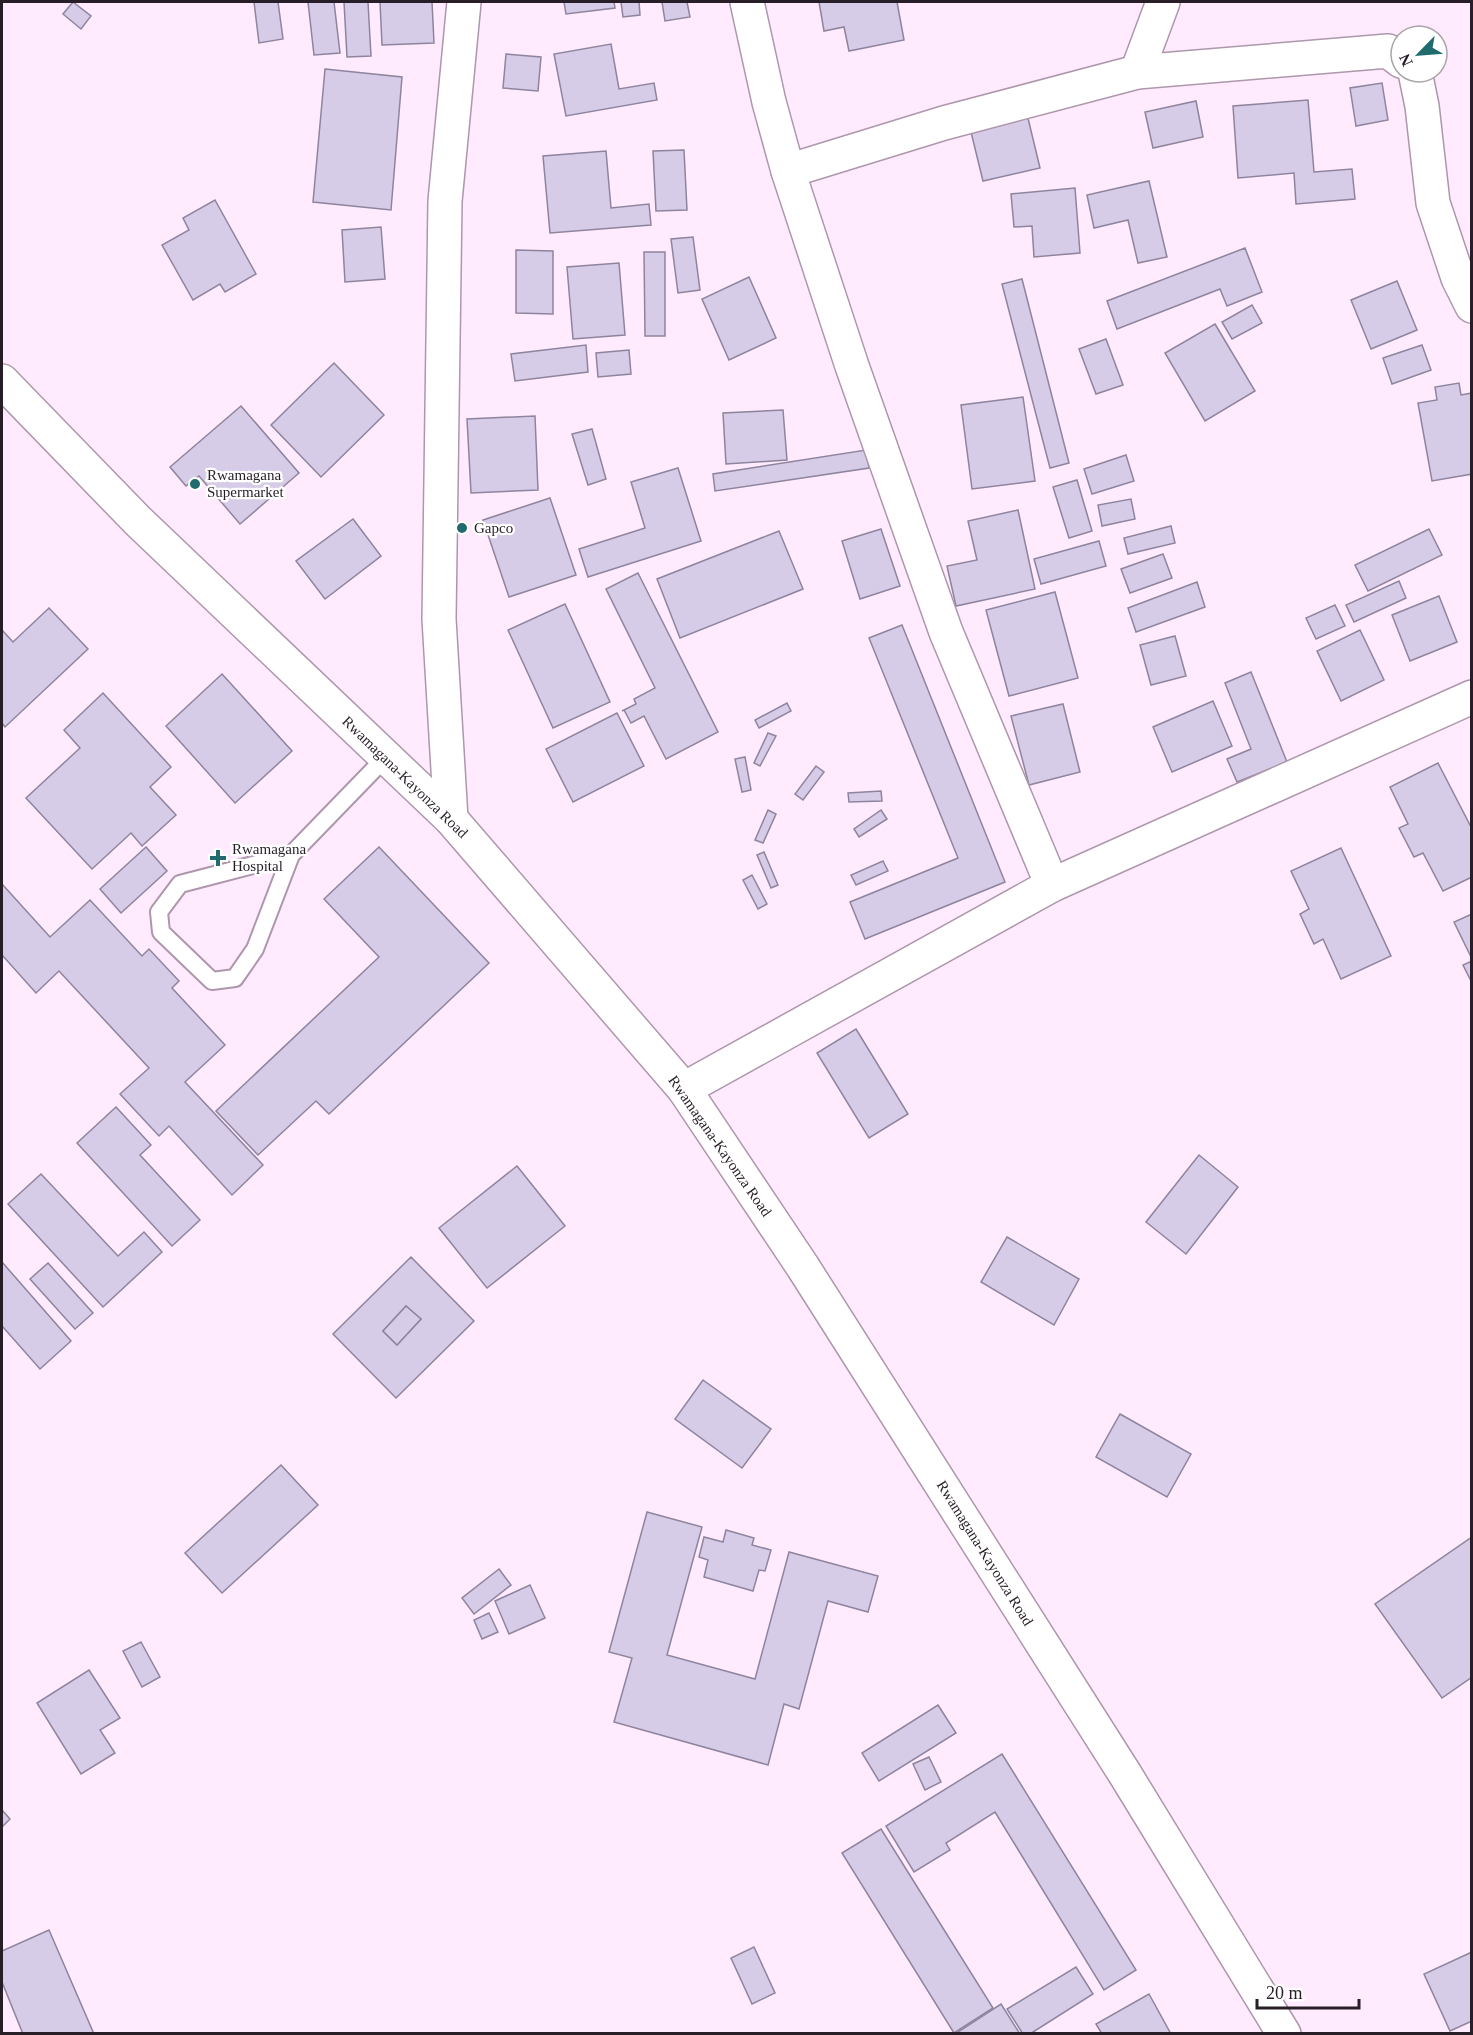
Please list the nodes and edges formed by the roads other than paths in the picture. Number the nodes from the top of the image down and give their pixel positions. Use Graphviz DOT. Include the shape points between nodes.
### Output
graph roads {
  1 [pos="464,2"];
  2 [pos="747,2"];
  3 [pos="1163,2"];
  4 [pos="1389,52"];
  5 [pos="1137,72"];
  6 [pos="1417,84"];
  7 [pos="788,171"];
  8 [pos="1472,306"];
  9 [pos="2,381"];
  10 [pos="1472,697"];
  11 [pos="386,757"];
  12 [pos="451,819"];
  13 [pos="291,855"];
  14 [pos="1052,885"];
  15 [pos="684,1089"];
  16 [pos="1284,2034"];
  1 -- 12 [label="main road" via="445,201 440,619"];
  2 -- 7 [label="main road"];
  3 -- 5 [label="main road"];
  4 -- 5 [label="main road"];
  5 -- 7 [label="main road" via="944,123"];
  6 -- 8 [label="main road" via="1432,203"];
  7 -- 14 [label="main road" via="946,632"];
  9 -- 11 [label="main road, Rwamagana-Kayonza Road" via="138,521"];
  10 -- 14 [label="main road"];
  11 -- 12 [label="main road, Rwamagana-Kayonza Road"];
  11 -- 13 [label="lane"];
  12 -- 15 [label="main road, Rwamagana-Kayonza Road"];
  13 -- 13 [label="lane" via="255,949 235,978 212,981 160,932 159,912 180,884"];
  14 -- 15 [label="main road"];
  15 -- 16 [label="main road, Rwamagana-Kayonza Road" via="816,1287 1119,1764"];
}
